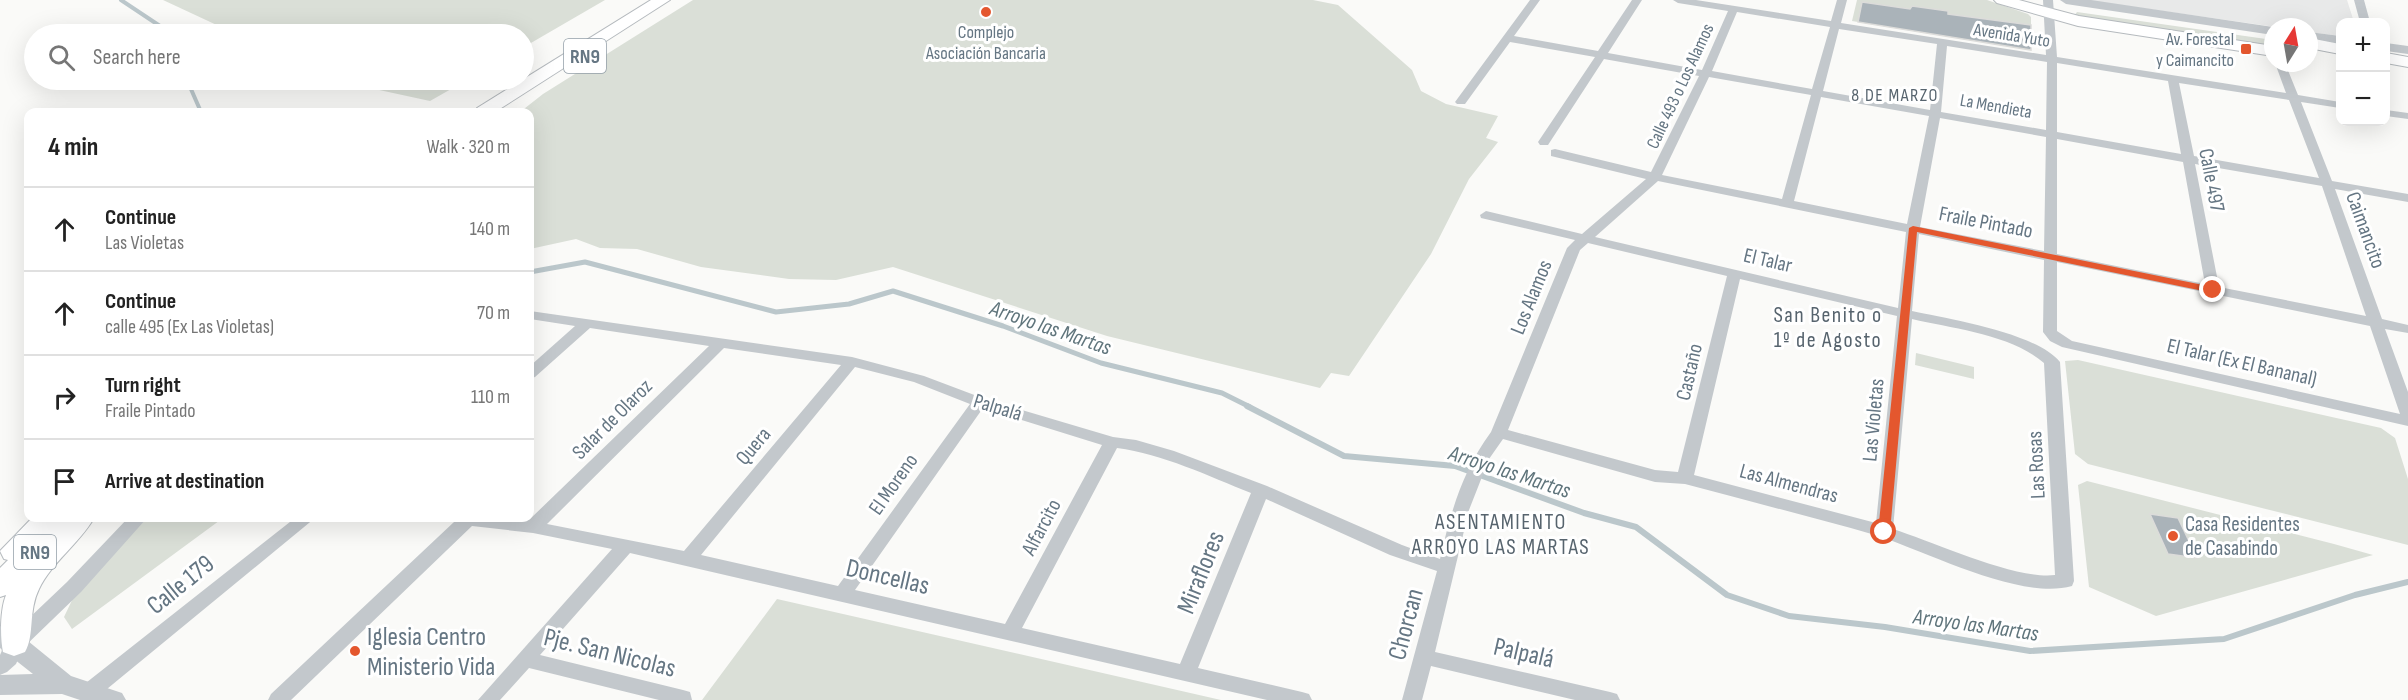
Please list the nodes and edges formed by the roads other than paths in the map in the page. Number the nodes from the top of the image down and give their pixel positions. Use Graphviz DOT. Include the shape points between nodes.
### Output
graph roads {
  1 [pos="662,0"];
  2 [pos="674,0"];
  3 [pos="1536,0"];
  4 [pos="1637,0"];
  5 [pos="1678,0"];
  6 [pos="1842,0"];
  7 [pos="2002,0"];
  8 [pos="2057,0"];
  9 [pos="2066,0"];
  10 [pos="2359,0"];
  11 [pos="2048,7"];
  12 [pos="1734,9"];
  13 [pos="2364,18"];
  14 [pos="1834,25"];
  15 [pos="2264,30"];
  16 [pos="2264,37"];
  17 [pos="2318,37"];
  18 [pos="1506,38"];
  19 [pos="2336,39"];
  20 [pos="1942,42"];
  21 [pos="2318,45"];
  22 [pos="2336,48"];
  23 [pos="2390,48"];
  24 [pos="2264,49"];
  25 [pos="2408,50"];
  26 [pos="1600,55"];
  27 [pos="2318,58"];
  28 [pos="2390,59"];
  29 [pos="2052,60"];
  30 [pos="2336,60"];
  31 [pos="2408,62"];
  32 [pos="2390,69"];
  33 [pos="2408,71"];
  34 [pos="2284,72"];
  35 [pos="1706,73"];
  36 [pos="2173,78"];
  37 [pos="534,80"];
  38 [pos="534,89"];
  39 [pos="518,90"];
  40 [pos="532,90"];
  41 [pos="1816,93"];
  42 [pos="2294,98"];
  43 [pos="1461,102"];
  44 [pos="2336,104"];
  45 [pos="489,108"];
  46 [pos="503,108"];
  47 [pos="1935,114"];
  48 [pos="2390,114"];
  49 [pos="2408,116"];
  50 [pos="2052,134"];
  51 [pos="1544,142"];
  52 [pos="1555,153"];
  53 [pos="2188,159"];
  54 [pos="1655,177"];
  55 [pos="2327,183"];
  56 [pos="2408,198"];
  57 [pos="1787,203"];
  58 [pos="1486,215"];
  59 [pos="1913,228"];
  60 [pos="1582,239"];
  61 [pos="2051,256"];
  62 [pos="1734,274"];
  63 [pos="2213,290"];
  64 [pos="1903,312"];
  65 [pos="534,316"];
  66 [pos="587,323"];
  67 [pos="2378,323"];
  68 [pos="2408,329"];
  69 [pos="721,342"];
  70 [pos="2040,352"];
  71 [pos="852,362"];
  72 [pos="534,370"];
  73 [pos="979,402"];
  74 [pos="2408,414"];
  75 [pos="2408,421"];
  76 [pos="1499,433"];
  77 [pos="1112,442"];
  78 [pos="1480,458"];
  79 [pos="1685,478"];
  80 [pos="1261,490"];
  81 [pos="34,522"];
  82 [pos="45,522"];
  83 [pos="65,522"];
  84 [pos="77,522"];
  85 [pos="134,522"];
  86 [pos="301,522"];
  87 [pos="460,522"];
  88 [pos="495,522"];
  89 [pos="533,527"];
  90 [pos="1884,532"];
  91 [pos="626,545"];
  92 [pos="0,553"];
  93 [pos="688,558"];
  94 [pos="0,566"];
  95 [pos="1448,568"];
  96 [pos="2065,581"];
  97 [pos="0,586"];
  98 [pos="843,593"];
  99 [pos="1010,633"];
  100 [pos="5,649"];
  101 [pos="1425,657"];
  102 [pos="525,659"];
  103 [pos="1187,672"];
  104 [pos="62,684"];
  105 [pos="0,685"];
  106 [pos="101,696"];
  107 [pos="683,698"];
  108 [pos="278,700"];
  109 [pos="488,700"];
  110 [pos="1302,700"];
  111 [pos="1412,700"];
  112 [pos="1610,700"];
  1 -- 37 [label="main road, RN9"];
  2 -- 38 [label="main road, RN9"];
  3 -- 18 [label="street"];
  4 -- 26 [label="street"];
  5 -- 12 [label="street, Avenida Yuto"];
  6 -- 14 [label="street"];
  7 -- 11 [label="main road"];
  8 -- 16 [label="main road" via="2114,14"];
  9 -- 15 [label="street"];
  10 -- 13 [label="street"];
  11 -- 24 [label="main road"];
  11 -- 29 [label="street"];
  12 -- 14 [label="street, Avenida Yuto"];
  12 -- 35 [label="street, Calle 493 o Los Alamos"];
  14 -- 20 [label="street, Avenida Yuto"];
  14 -- 41 [label="street"];
  17 -- 19 [label="street"];
  18 -- 26 [label="street, La Mendieta"];
  18 -- 43 [label="street"];
  20 -- 29 [label="street, Avenida Yuto"];
  20 -- 47 [label="street, Las Violetas"];
  21 -- 22 [label="main road"];
  23 -- 25 [label="street"];
  26 -- 35 [label="street, La Mendieta"];
  26 -- 51 [label="street"];
  27 -- 30 [label="main road"];
  28 -- 31 [label="main road"];
  29 -- 36 [label="street, Avenida Yuto"];
  29 -- 50 [label="street"];
  32 -- 33 [label="main road"];
  34 -- 42 [label="street, Caimancito"];
  35 -- 41 [label="street, La Mendieta"];
  35 -- 54 [label="street, Calle 493 o Los Alamos"];
  36 -- 42 [label="street, Avenida Yuto"];
  36 -- 53 [label="street, Calle 497"];
  39 -- 45 [label="main road, RN9"];
  40 -- 46 [label="main road, RN9"];
  41 -- 47 [label="street, La Mendieta"];
  41 -- 57 [label="street"];
  42 -- 44 [label="street, Avenida Yuto"];
  42 -- 55 [label="street, Caimancito"];
  47 -- 50 [label="street, La Mendieta"];
  47 -- 59 [label="street, Las Violetas"];
  48 -- 49 [label="street"];
  50 -- 53 [label="street, La Mendieta"];
  50 -- 61 [label="street"];
  52 -- 54 [label="street, Fraile Pintado"];
  53 -- 55 [label="street, La Mendieta"];
  53 -- 63 [label="street, Calle 497"];
  54 -- 57 [label="street, Fraile Pintado"];
  54 -- 60 [label="street, Los Alamos"];
  55 -- 56 [label="street, La Mendieta"];
  55 -- 67 [label="street, Caimancito"];
  57 -- 59 [label="street, Fraile Pintado"];
  58 -- 60 [label="street, El Talar"];
  59 -- 61 [label="street, Fraile Pintado"];
  59 -- 64 [label="street, Las Violetas"];
  60 -- 62 [label="street, El Talar"];
  60 -- 76 [label="street, Los Alamos" via="1574,248"];
  61 -- 63 [label="street, Fraile Pintado"];
  61 -- 75 [label="street, El Talar (Ex El Bananal)" via="2050,332 2067,344"];
  62 -- 64 [label="street, El Talar"];
  62 -- 79 [label="street, Castaño"];
  63 -- 67 [label="street, Fraile Pintado"];
  64 -- 70 [label="street, El Talar" via="1988,333"];
  64 -- 90 [label="street, Las Violetas"];
  65 -- 66 [label="street, Palpalá"];
  66 -- 69 [label="street, Palpalá"];
  66 -- 72 [label="street"];
  67 -- 68 [label="street, Fraile Pintado"];
  67 -- 74 [label="street, Caimancito"];
  69 -- 71 [label="street, Palpalá"];
  69 -- 89 [label="street, Salar de Olaroz"];
  70 -- 96 [label="street, Las Rosas" via="2052,362"];
  71 -- 73 [label="street, Palpalá" via="919,379"];
  71 -- 93 [label="street, Quera"];
  73 -- 77 [label="street, Palpalá"];
  73 -- 98 [label="street, El Moreno"];
  76 -- 78 [label="street, Los Alamos"];
  76 -- 79 [label="street, Las Almendras" via="1655,476"];
  77 -- 80 [label="street, Palpalá" via="1168,455"];
  77 -- 99 [label="street, Alfarcito"];
  78 -- 95 [label="street, Chorcan" via="1460,510"];
  79 -- 90 [label="street, Las Almendras"];
  80 -- 95 [label="street, Palpalá" via="1395,550"];
  80 -- 103 [label="street, Miraflores"];
  81 -- 92 [label="main road, RN9"];
  82 -- 94 [label="main road"];
  83 -- 97 [label="main road, RN9"];
  84 -- 100 [label="main road" via="24,590"];
  85 -- 100 [label="street" via="74,587"];
  86 -- 106 [label="street, Calle 179"];
  87 -- 108 [label="street"];
  88 -- 89 [label="street, Doncellas"];
  89 -- 91 [label="street, Doncellas"];
  90 -- 96 [label="street, Las Almendras" via="2026,579 2056,584"];
  91 -- 93 [label="street, Doncellas"];
  91 -- 102 [label="street"];
  93 -- 98 [label="street, Doncellas"];
  95 -- 101 [label="street, Chorcan"];
  98 -- 99 [label="street, Doncellas"];
  99 -- 103 [label="street, Doncellas"];
  100 -- 104 [label="street"];
  101 -- 111 [label="street, Chorcan"];
  101 -- 112 [label="street, Palpalá"];
  102 -- 107 [label="street, Pje. San Nicolas"];
  102 -- 109 [label="street"];
  103 -- 110 [label="street, Doncellas"];
  104 -- 105 [label="street"];
  104 -- 106 [label="street"];
}
